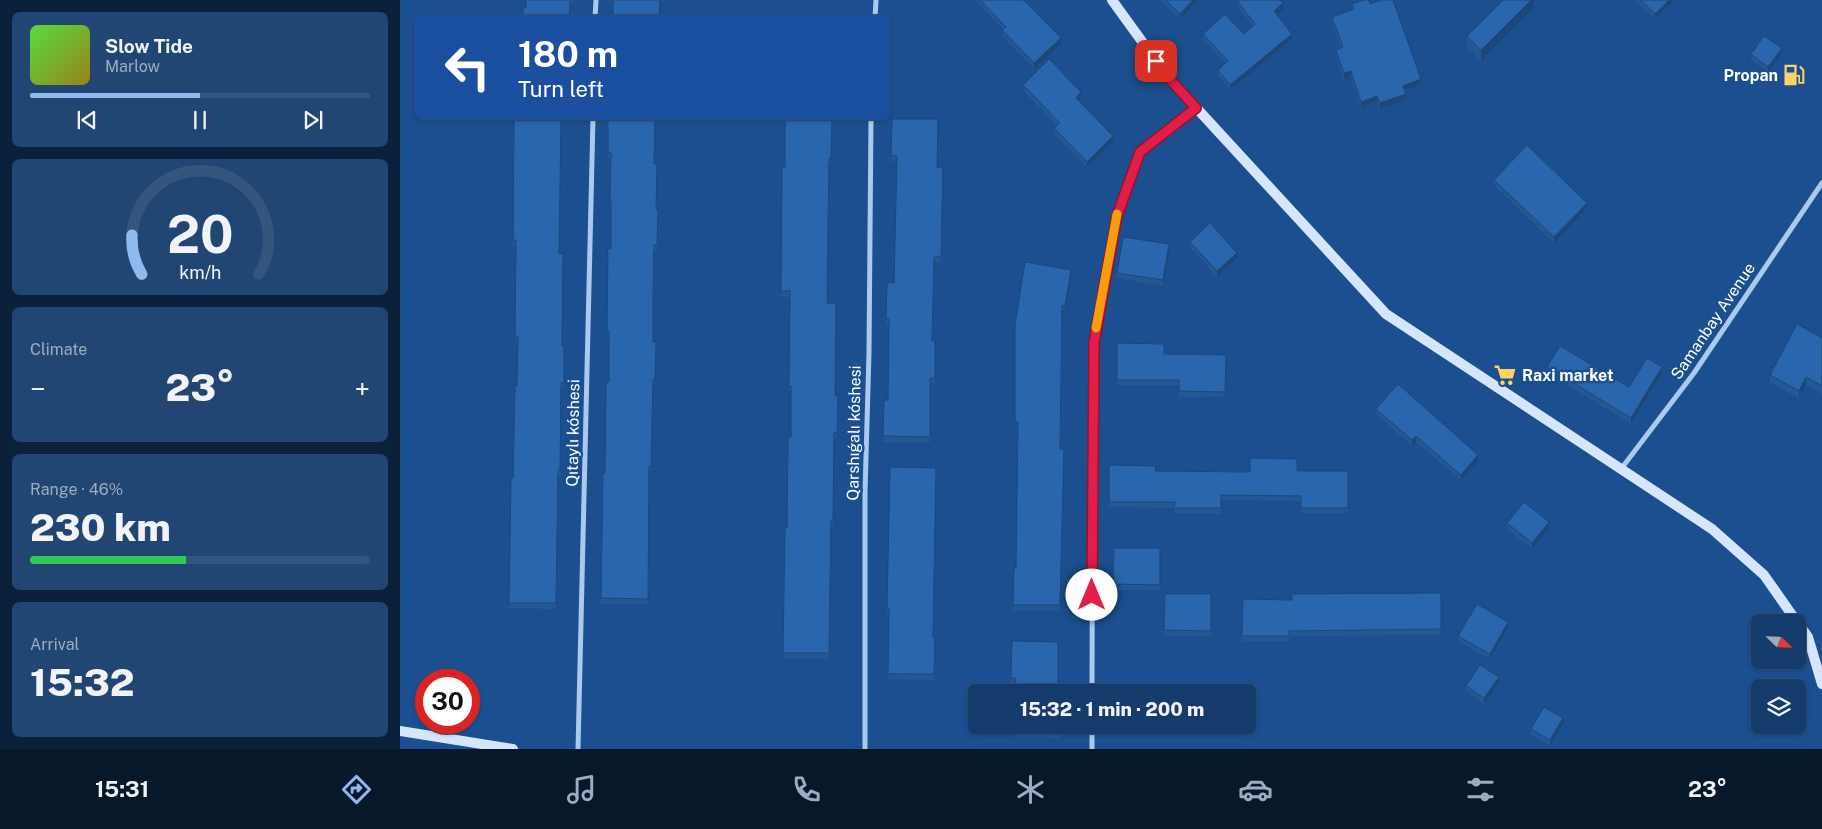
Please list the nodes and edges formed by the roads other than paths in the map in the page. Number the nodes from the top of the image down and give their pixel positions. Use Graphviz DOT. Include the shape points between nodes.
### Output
graph roads {
  1 [pos="596,0"];
  2 [pos="876,0"];
  3 [pos="1112,0"];
  4 [pos="596,15"];
  5 [pos="875,15"];
  6 [pos="1196,108"];
  7 [pos="593,120"];
  8 [pos="871,120"];
  9 [pos="1822,183"];
  10 [pos="1620,470"];
  11 [pos="1791,614"];
  12 [pos="1806,634"];
  13 [pos="1092,684"];
  14 [pos="1822,684"];
  15 [pos="400,732"];
  16 [pos="1092,734"];
  17 [pos="513,749"];
  18 [pos="578,749"];
  19 [pos="864,749"];
  20 [pos="1092,749"];
  1 -- 4 [label="street"];
  2 -- 5 [label="street"];
  3 -- 6 [label="street" via="1167,76"];
  6 -- 10 [label="street" via="1386,314"];
  6 -- 13 [label="street" via="1140,152 1117,216 1094,343"];
  7 -- 18 [label="street, Qıtaylı kóshesi"];
  8 -- 19 [label="street, Qarshıǵalı kóshesi"];
  9 -- 10 [label="street, Samanbay Avenue" via="1694,374"];
  10 -- 11 [label="street" via="1712,529 1764,575"];
  12 -- 14 [label="street"];
  15 -- 17 [label="street"];
  16 -- 20 [label="street"];
}
